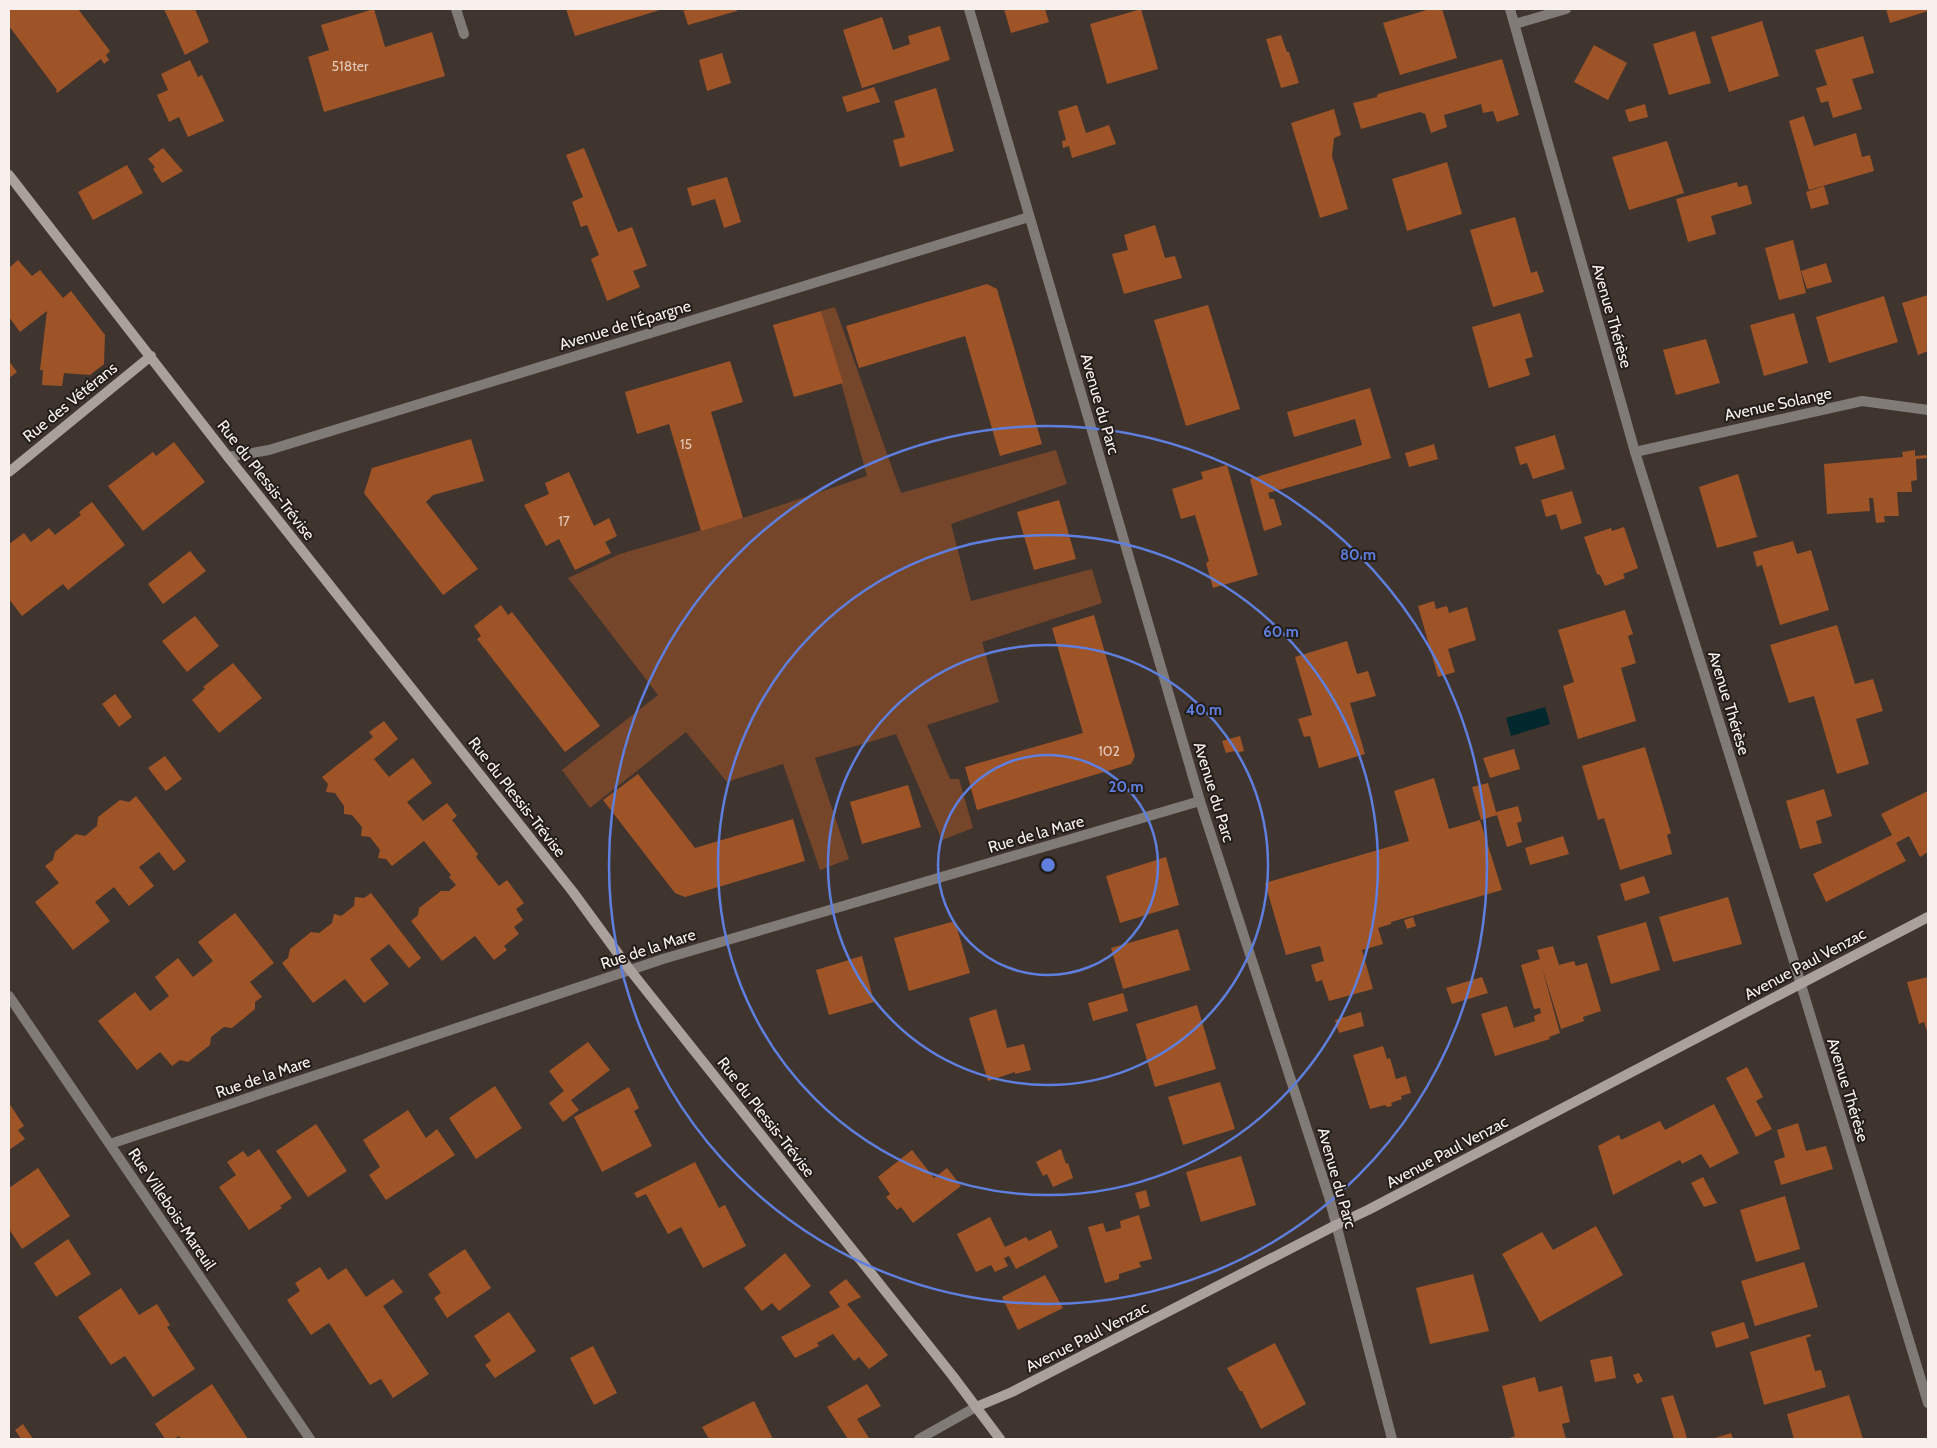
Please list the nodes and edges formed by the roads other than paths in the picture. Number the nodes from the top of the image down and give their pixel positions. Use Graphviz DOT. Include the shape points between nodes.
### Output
graph roads {
  1 [pos="456,9"];
  2 [pos="969,9"];
  3 [pos="1510,9"];
  4 [pos="1566,9"];
  5 [pos="1515,24"];
  6 [pos="464,34"];
  7 [pos="9,175"];
  8 [pos="1030,217"];
  9 [pos="151,356"];
  10 [pos="1928,410"];
  11 [pos="1635,452"];
  12 [pos="228,457"];
  13 [pos="9,472"];
  14 [pos="1200,801"];
  15 [pos="1928,917"];
  16 [pos="630,970"];
  17 [pos="1800,983"];
  18 [pos="9,996"];
  19 [pos="110,1144"];
  20 [pos="1336,1225"];
  21 [pos="1928,1403"];
  22 [pos="976,1407"];
  23 [pos="310,1439"];
  24 [pos="919,1439"];
  25 [pos="1000,1439"];
  26 [pos="1392,1439"];
  1 -- 6 [label="street"];
  2 -- 8 [label="street, Avenue du Parc"];
  3 -- 5 [label="street, Avenue Thérèse"];
  4 -- 5 [label="street"];
  5 -- 11 [label="street, Avenue Thérèse"];
  7 -- 9 [label="street, Rue du Plessis-Trévise"];
  8 -- 12 [label="street, Avenue de l'Épargne" via="269,450"];
  8 -- 14 [label="street, Avenue du Parc"];
  9 -- 12 [label="street, Rue du Plessis-Trévise"];
  9 -- 13 [label="street, Rue des Vétérans"];
  10 -- 11 [label="street, Avenue Solange" via="1862,401"];
  11 -- 17 [label="street, Avenue Thérèse"];
  12 -- 16 [label="street, Rue du Plessis-Trévise" via="573,892"];
  14 -- 16 [label="street, Rue de la Mare"];
  14 -- 20 [label="street, Avenue du Parc"];
  15 -- 17 [label="street, Avenue Paul Venzac"];
  16 -- 19 [label="street, Rue de la Mare"];
  16 -- 22 [label="street, Rue du Plessis-Trévise"];
  17 -- 20 [label="street, Avenue Paul Venzac"];
  17 -- 21 [label="street, Avenue Thérèse"];
  18 -- 19 [label="street, Rue Villebois-Mareuil"];
  19 -- 23 [label="street, Rue Villebois-Mareuil"];
  20 -- 22 [label="street, Avenue Paul Venzac" via="1012,1392"];
  20 -- 26 [label="street, Avenue du Parc"];
  22 -- 24 [label="street"];
  22 -- 25 [label="street, Rue du Plessis-Trévise"];
}
